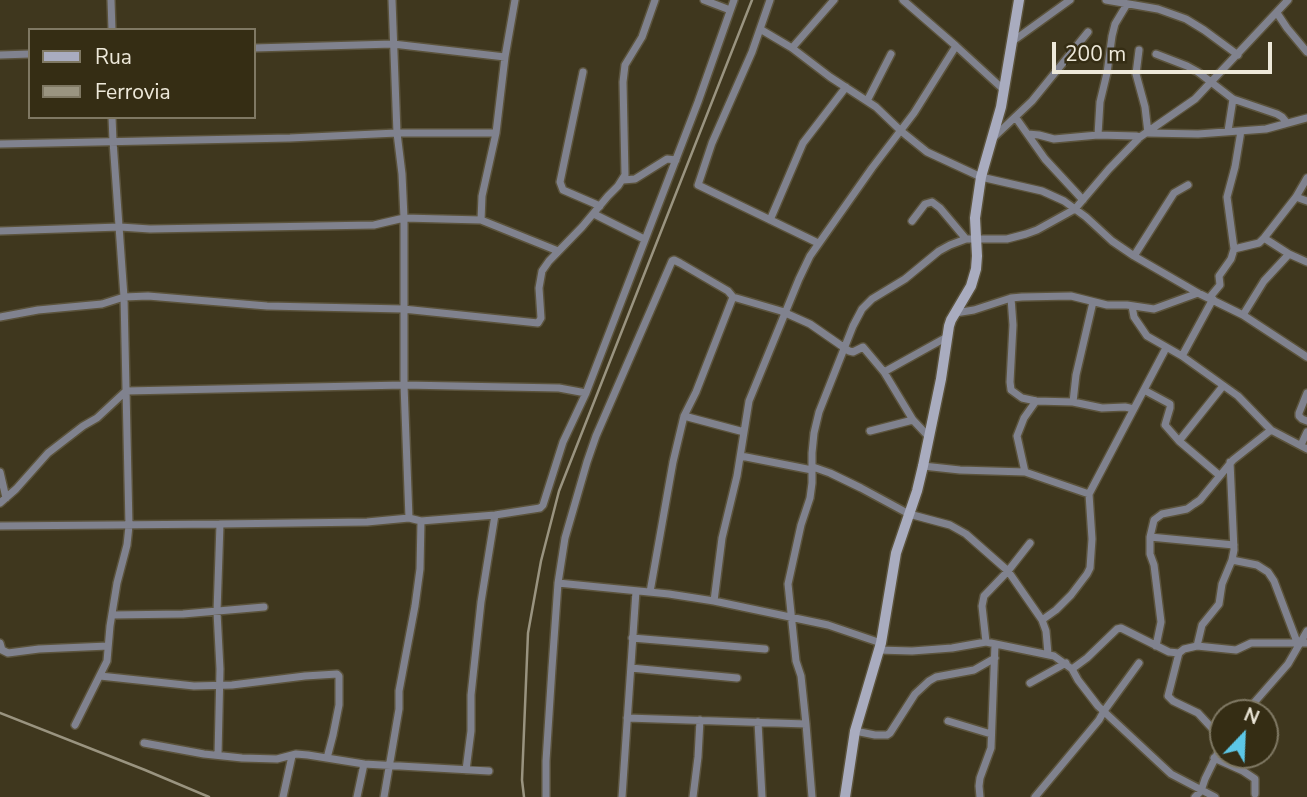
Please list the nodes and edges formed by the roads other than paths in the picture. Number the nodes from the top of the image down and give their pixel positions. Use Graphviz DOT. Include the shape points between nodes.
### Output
graph roads {
  1 [pos="111,0"];
  2 [pos="392,0"];
  3 [pos="515,0"];
  4 [pos="655,0"];
  5 [pos="704,0"];
  6 [pos="734,0"];
  7 [pos="770,0"];
  8 [pos="834,0"];
  9 [pos="903,0"];
  10 [pos="1018,0"];
  11 [pos="1070,0"];
  12 [pos="1107,0"];
  13 [pos="1288,0"];
  14 [pos="1148,3"];
  15 [pos="1127,4"];
  16 [pos="730,10"];
  17 [pos="1277,13"];
  18 [pos="112,28"];
  19 [pos="760,29"];
  20 [pos="1088,32"];
  21 [pos="1013,41"];
  22 [pos="393,44"];
  23 [pos="956,46"];
  24 [pos="256,48"];
  25 [pos="792,48"];
  26 [pos="1139,50"];
  27 [pos="1307,52"];
  28 [pos="28,54"];
  29 [pos="891,54"];
  30 [pos="1156,54"];
  31 [pos="0,55"];
  32 [pos="1238,55"];
  33 [pos="505,57"];
  34 [pos="583,72"];
  35 [pos="1212,82"];
  36 [pos="846,86"];
  37 [pos="1004,90"];
  38 [pos="1233,99"];
  39 [pos="867,101"];
  40 [pos="1016,117"];
  41 [pos="1307,118"];
  42 [pos="112,119"];
  43 [pos="1287,124"];
  44 [pos="901,131"];
  45 [pos="1228,131"];
  46 [pos="1241,131"];
  47 [pos="397,133"];
  48 [pos="496,134"];
  49 [pos="1028,134"];
  50 [pos="1098,135"];
  51 [pos="1144,135"];
  52 [pos="993,138"];
  53 [pos="113,141"];
  54 [pos="0,144"];
  55 [pos="676,160"];
  56 [pos="981,177"];
  57 [pos="1307,178"];
  58 [pos="623,180"];
  59 [pos="1188,185"];
  60 [pos="1296,197"];
  61 [pos="1083,200"];
  62 [pos="1307,201"];
  63 [pos="600,206"];
  64 [pos="1075,209"];
  65 [pos="594,214"];
  66 [pos="404,218"];
  67 [pos="481,220"];
  68 [pos="771,220"];
  69 [pos="912,221"];
  70 [pos="120,228"];
  71 [pos="0,230"];
  72 [pos="1264,238"];
  73 [pos="644,239"];
  74 [pos="971,239"];
  75 [pos="818,243"];
  76 [pos="1234,249"];
  77 [pos="558,251"];
  78 [pos="1289,254"];
  79 [pos="1134,256"];
  80 [pos="1307,262"];
  81 [pos="1198,293"];
  82 [pos="124,297"];
  83 [pos="733,297"];
  84 [pos="1011,298"];
  85 [pos="1212,298"];
  86 [pos="1093,302"];
  87 [pos="1132,306"];
  88 [pos="403,309"];
  89 [pos="785,313"];
  90 [pos="955,313"];
  91 [pos="1242,315"];
  92 [pos="0,317"];
  93 [pos="947,337"];
  94 [pos="844,348"];
  95 [pos="1166,348"];
  96 [pos="1182,356"];
  97 [pos="1307,357"];
  98 [pos="884,372"];
  99 [pos="404,385"];
  100 [pos="1223,386"];
  101 [pos="1144,390"];
  102 [pos="126,391"];
  103 [pos="586,393"];
  104 [pos="1307,393"];
  105 [pos="1036,401"];
  106 [pos="1073,402"];
  107 [pos="1134,409"];
  108 [pos="684,416"];
  109 [pos="913,420"];
  110 [pos="1307,421"];
  111 [pos="1271,430"];
  112 [pos="870,431"];
  113 [pos="744,432"];
  114 [pos="1307,432"];
  115 [pos="929,437"];
  116 [pos="1179,440"];
  117 [pos="1304,447"];
  118 [pos="741,456"];
  119 [pos="1230,462"];
  120 [pos="923,466"];
  121 [pos="812,468"];
  122 [pos="0,472"];
  123 [pos="1025,472"];
  124 [pos="1219,475"];
  125 [pos="1089,494"];
  126 [pos="3,501"];
  127 [pos="909,514"];
  128 [pos="495,516"];
  129 [pos="409,518"];
  130 [pos="421,521"];
  131 [pos="220,524"];
  132 [pos="0,526"];
  133 [pos="129,526"];
  134 [pos="1150,537"];
  135 [pos="1030,543"];
  136 [pos="1234,545"];
  137 [pos="1232,560"];
  138 [pos="1008,572"];
  139 [pos="558,583"];
  140 [pos="636,591"];
  141 [pos="650,592"];
  142 [pos="714,601"];
  143 [pos="264,607"];
  144 [pos="217,612"];
  145 [pos="112,615"];
  146 [pos="792,617"];
  147 [pos="1042,620"];
  148 [pos="1307,631"];
  149 [pos="632,638"];
  150 [pos="986,642"];
  151 [pos="1301,642"];
  152 [pos="0,643"];
  153 [pos="995,644"];
  154 [pos="108,646"];
  155 [pos="879,646"];
  156 [pos="1156,646"];
  157 [pos="1197,646"];
  158 [pos="765,649"];
  159 [pos="1179,653"];
  160 [pos="1048,654"];
  161 [pos="995,658"];
  162 [pos="1066,663"];
  163 [pos="1139,663"];
  164 [pos="631,668"];
  165 [pos="1072,669"];
  166 [pos="100,676"];
  167 [pos="737,678"];
  168 [pos="1030,683"];
  169 [pos="219,685"];
  170 [pos="1257,699"];
  171 [pos="1104,711"];
  172 [pos="627,718"];
  173 [pos="700,720"];
  174 [pos="948,721"];
  175 [pos="758,722"];
  176 [pos="806,724"];
  177 [pos="75,725"];
  178 [pos="1209,725"];
  179 [pos="855,731"];
  180 [pos="991,734"];
  181 [pos="144,743"];
  182 [pos="218,755"];
  183 [pos="292,755"];
  184 [pos="327,758"];
  185 [pos="364,764"];
  186 [pos="389,765"];
  187 [pos="466,769"];
  188 [pos="1209,769"];
  189 [pos="1239,769"];
  190 [pos="489,771"];
  191 [pos="1198,794"];
  192 [pos="1255,794"];
  193 [pos="283,797"];
  194 [pos="357,797"];
  195 [pos="384,797"];
  196 [pos="546,797"];
  197 [pos="622,797"];
  198 [pos="693,797"];
  199 [pos="762,797"];
  200 [pos="811,797"];
  201 [pos="845,797"];
  202 [pos="980,797"];
  203 [pos="1035,797"];
  204 [pos="1215,797"];
  1 -- 18 [label="street"];
  2 -- 22 [label="street"];
  3 -- 33 [label="street"];
  4 -- 58 [label="street" via="642,37 625,65"];
  5 -- 16 [label="street"];
  6 -- 16 [label="street"];
  7 -- 19 [label="street"];
  8 -- 25 [label="street"];
  9 -- 23 [label="street"];
  10 -- 21 [label="street"];
  11 -- 21 [label="street"];
  12 -- 15 [label="street"];
  13 -- 17 [label="street"];
  14 -- 15 [label="street"];
  14 -- 32 [label="street" via="1186,19"];
  15 -- 50 [label="street" via="1112,36"];
  16 -- 55 [label="street"];
  17 -- 27 [label="street"];
  17 -- 32 [label="street"];
  19 -- 25 [label="street"];
  19 -- 68 [label="street" via="698,185"];
  20 -- 40 [label="street"];
  21 -- 37 [label="street"];
  22 -- 24 [label="street"];
  22 -- 33 [label="street"];
  22 -- 47 [label="street"];
  23 -- 37 [label="street"];
  23 -- 44 [label="street"];
  25 -- 36 [label="street"];
  26 -- 51 [label="street" via="1136,74 1144,107"];
  28 -- 31 [label="street"];
  29 -- 39 [label="street"];
  30 -- 35 [label="street"];
  32 -- 35 [label="street"];
  33 -- 48 [label="street"];
  34 -- 63 [label="street" via="560,181 563,190"];
  35 -- 38 [label="street"];
  35 -- 51 [label="street"];
  36 -- 39 [label="street"];
  36 -- 68 [label="street" via="803,143"];
  37 -- 52 [label="street"];
  38 -- 43 [label="street" via="1277,114"];
  38 -- 45 [label="street"];
  39 -- 44 [label="street"];
  40 -- 49 [label="street"];
  40 -- 52 [label="street"];
  41 -- 43 [label="street"];
  42 -- 53 [label="street"];
  43 -- 46 [label="street"];
  44 -- 56 [label="street" via="927,152"];
  44 -- 75 [label="street"];
  45 -- 46 [label="street"];
  45 -- 51 [label="street"];
  46 -- 76 [label="street" via="1227,197"];
  47 -- 48 [label="street"];
  47 -- 53 [label="street"];
  47 -- 66 [label="street"];
  48 -- 67 [label="street"];
  49 -- 50 [label="street" via="1054,139"];
  49 -- 61 [label="street"];
  50 -- 51 [label="street"];
  51 -- 61 [label="street"];
  52 -- 56 [label="street"];
  53 -- 54 [label="street"];
  53 -- 70 [label="street"];
  55 -- 58 [label="street" via="667,159 635,179"];
  55 -- 73 [label="street"];
  56 -- 64 [label="street" via="1042,191"];
  56 -- 74 [label="street"];
  57 -- 60 [label="street"];
  58 -- 63 [label="street"];
  59 -- 79 [label="street" via="1174,193"];
  60 -- 62 [label="street"];
  60 -- 72 [label="street"];
  61 -- 64 [label="street"];
  63 -- 65 [label="street"];
  64 -- 74 [label="street" via="1037,230 1007,239"];
  64 -- 79 [label="street"];
  65 -- 73 [label="street"];
  65 -- 77 [label="street"];
  66 -- 67 [label="street"];
  66 -- 70 [label="street" via="374,225"];
  66 -- 88 [label="street"];
  67 -- 77 [label="street"];
  68 -- 75 [label="street"];
  69 -- 74 [label="street" via="932,202"];
  70 -- 71 [label="street"];
  70 -- 82 [label="street"];
  72 -- 76 [label="street"];
  72 -- 78 [label="street"];
  73 -- 103 [label="street"];
  74 -- 90 [label="street" via="976,269"];
  74 -- 94 [label="street" via="950,244 866,304"];
  75 -- 89 [label="street"];
  76 -- 85 [label="street"];
  77 -- 88 [label="street" via="542,271 538,323"];
  78 -- 80 [label="street"];
  78 -- 91 [label="street"];
  79 -- 81 [label="street"];
  81 -- 85 [label="street"];
  81 -- 87 [label="street" via="1154,309"];
  82 -- 88 [label="street"];
  82 -- 92 [label="street"];
  82 -- 102 [label="street"];
  83 -- 89 [label="street"];
  83 -- 108 [label="street"];
  83 -- 139 [label="street" via="672,261 596,436 565,538"];
  84 -- 86 [label="street" via="1071,296"];
  84 -- 90 [label="street"];
  84 -- 105 [label="street" via="1011,390"];
  85 -- 91 [label="street"];
  85 -- 96 [label="street"];
  86 -- 87 [label="street"];
  86 -- 106 [label="street"];
  87 -- 95 [label="street" via="1147,336"];
  88 -- 99 [label="street"];
  89 -- 94 [label="street"];
  89 -- 113 [label="street" via="749,401"];
  90 -- 93 [label="street"];
  91 -- 97 [label="street"];
  93 -- 98 [label="street"];
  93 -- 115 [label="street"];
  94 -- 98 [label="street" via="853,352 863,348"];
  94 -- 121 [label="street" via="819,412"];
  95 -- 96 [label="street"];
  95 -- 101 [label="street"];
  96 -- 100 [label="street"];
  98 -- 109 [label="street"];
  99 -- 102 [label="street"];
  99 -- 103 [label="street" via="559,388"];
  99 -- 129 [label="street"];
  100 -- 111 [label="street"];
  100 -- 116 [label="street"];
  101 -- 107 [label="street"];
  101 -- 116 [label="street" via="1170,404 1164,425"];
  102 -- 126 [label="street" via="48,453"];
  102 -- 133 [label="street"];
  103 -- 128 [label="street" via="563,442 543,505"];
  104 -- 110 [label="street" via="1299,413"];
  105 -- 106 [label="street"];
  105 -- 123 [label="street" via="1017,436"];
  106 -- 107 [label="street"];
  107 -- 125 [label="street"];
  108 -- 113 [label="street"];
  108 -- 141 [label="street"];
  109 -- 112 [label="street"];
  109 -- 115 [label="street"];
  111 -- 117 [label="street"];
  111 -- 119 [label="street"];
  113 -- 118 [label="street"];
  114 -- 117 [label="street"];
  115 -- 120 [label="street"];
  116 -- 124 [label="street"];
  118 -- 121 [label="street"];
  118 -- 142 [label="street" via="722,538"];
  119 -- 124 [label="street"];
  119 -- 136 [label="street"];
  120 -- 123 [label="street"];
  120 -- 127 [label="street"];
  121 -- 127 [label="street"];
  121 -- 146 [label="street" via="810,498 788,584"];
  122 -- 126 [label="street"];
  123 -- 125 [label="street"];
  124 -- 134 [label="street" via="1194,505 1158,516"];
  125 -- 147 [label="street" via="1090,568 1071,595"];
  127 -- 138 [label="street" via="960,529"];
  127 -- 155 [label="street" via="892,568"];
  128 -- 130 [label="street"];
  128 -- 187 [label="street" via="481,602"];
  129 -- 130 [label="street"];
  129 -- 131 [label="street"];
  130 -- 186 [label="street" via="420,569"];
  131 -- 133 [label="street"];
  131 -- 144 [label="street"];
  132 -- 133 [label="street"];
  133 -- 145 [label="street"];
  134 -- 136 [label="street"];
  134 -- 156 [label="street" via="1161,622"];
  135 -- 138 [label="street"];
  136 -- 137 [label="street"];
  137 -- 151 [label="street" via="1268,572"];
  137 -- 157 [label="street" via="1219,604 1202,625"];
  138 -- 147 [label="street"];
  138 -- 150 [label="street" via="982,601"];
  139 -- 140 [label="street"];
  139 -- 196 [label="street"];
  140 -- 141 [label="street"];
  140 -- 149 [label="street"];
  141 -- 142 [label="street"];
  142 -- 146 [label="street"];
  143 -- 144 [label="street"];
  144 -- 145 [label="street"];
  144 -- 169 [label="street"];
  145 -- 154 [label="street"];
  146 -- 155 [label="street" via="828,625"];
  146 -- 176 [label="street"];
  147 -- 160 [label="street"];
  148 -- 151 [label="street"];
  149 -- 158 [label="street"];
  149 -- 164 [label="street"];
  150 -- 153 [label="street"];
  150 -- 155 [label="street" via="912,651"];
  151 -- 157 [label="street" via="1251,643 1236,650"];
  151 -- 170 [label="street"];
  152 -- 154 [label="street" via="8,653"];
  153 -- 160 [label="street"];
  153 -- 161 [label="street"];
  154 -- 166 [label="street"];
  155 -- 179 [label="street"];
  156 -- 159 [label="street"];
  156 -- 165 [label="street" via="1119,629"];
  157 -- 159 [label="street"];
  159 -- 178 [label="street" via="1168,696 1198,713"];
  160 -- 162 [label="street"];
  161 -- 179 [label="street" via="974,670 929,681 887,735"];
  161 -- 180 [label="street"];
  162 -- 165 [label="street"];
  162 -- 168 [label="street"];
  163 -- 171 [label="street"];
  164 -- 167 [label="street"];
  164 -- 172 [label="street"];
  165 -- 171 [label="street"];
  166 -- 169 [label="street" via="194,687"];
  166 -- 177 [label="street"];
  169 -- 182 [label="street"];
  169 -- 184 [label="street" via="337,674 339,705"];
  171 -- 191 [label="street"];
  171 -- 203 [label="street"];
  172 -- 173 [label="street"];
  172 -- 197 [label="street"];
  173 -- 175 [label="street"];
  173 -- 198 [label="street"];
  174 -- 180 [label="street"];
  175 -- 176 [label="street"];
  175 -- 199 [label="street"];
  176 -- 200 [label="street"];
  179 -- 201 [label="street"];
  180 -- 202 [label="street"];
  181 -- 182 [label="street"];
  182 -- 183 [label="street" via="277,759"];
  183 -- 184 [label="street"];
  183 -- 193 [label="street"];
  184 -- 185 [label="street"];
  185 -- 186 [label="street"];
  185 -- 194 [label="street"];
  186 -- 187 [label="street"];
  186 -- 195 [label="street"];
  187 -- 190 [label="street"];
  188 -- 191 [label="street"];
  189 -- 192 [label="street" via="1255,779"];
  191 -- 204 [label="street"];
}
